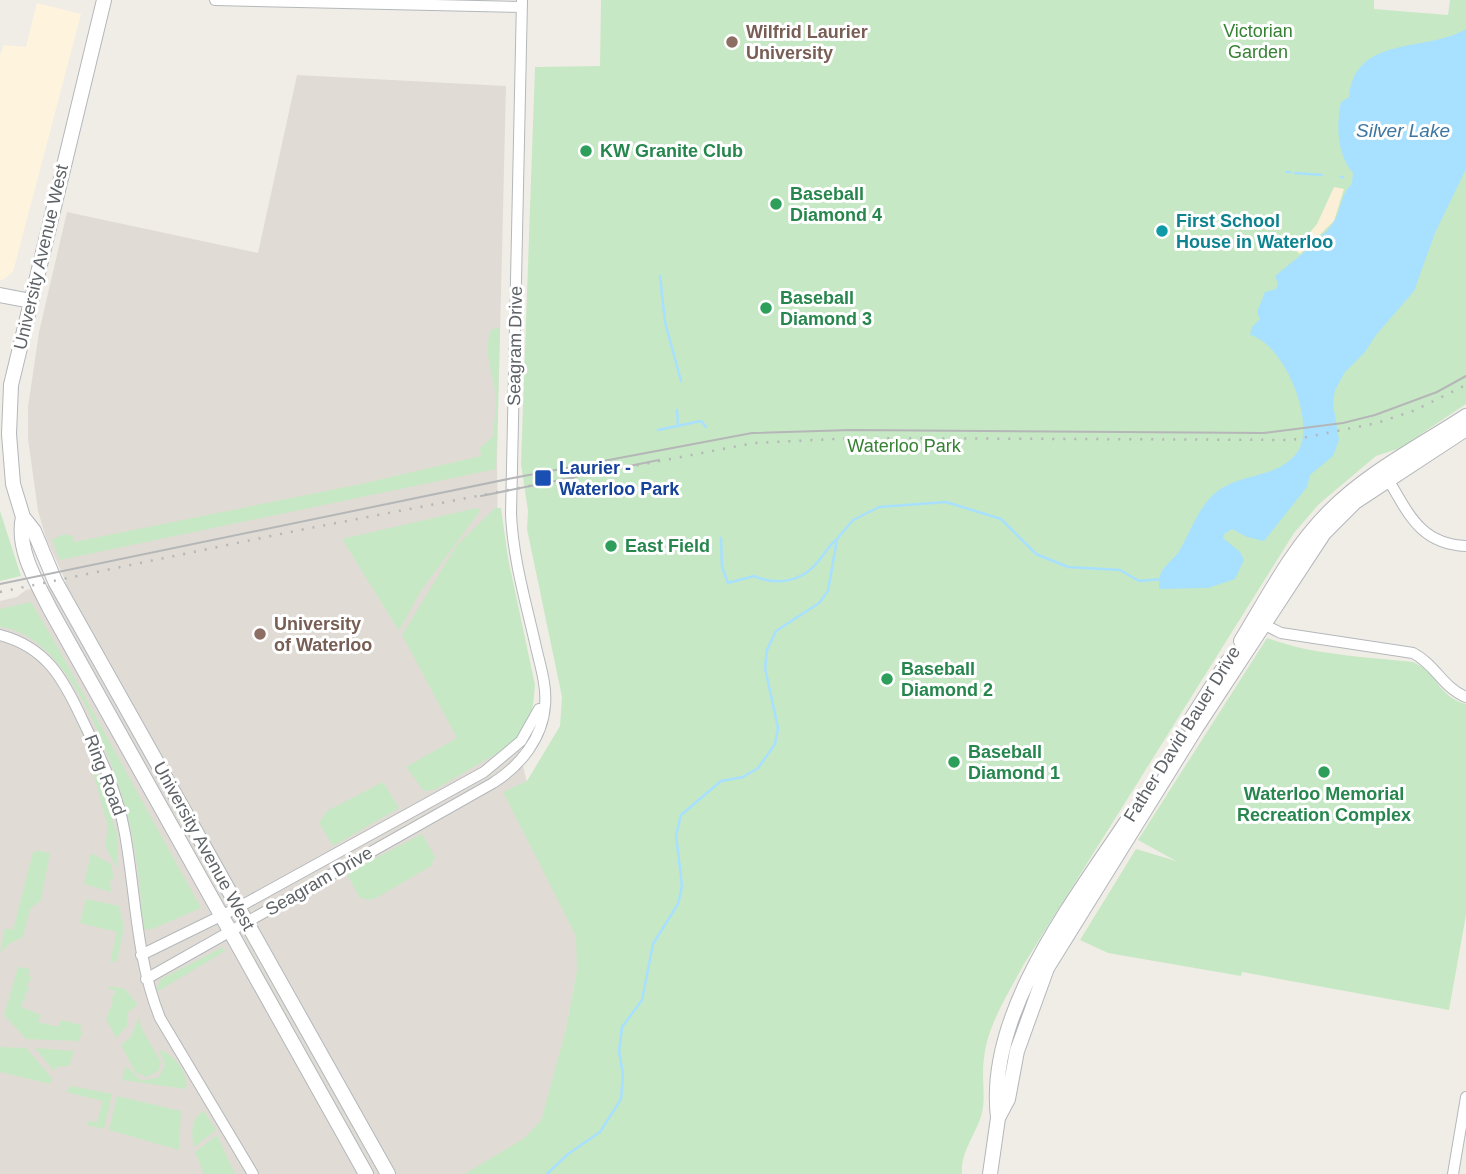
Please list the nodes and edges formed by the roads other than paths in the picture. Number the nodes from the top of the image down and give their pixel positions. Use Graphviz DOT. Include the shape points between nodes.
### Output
graph roads {
  1 [pos="104,0"];
  2 [pos="215,0"];
  3 [pos="522,3"];
  4 [pos="0,295"];
  5 [pos="31,301"];
  6 [pos="1466,416"];
  7 [pos="1466,429"];
  8 [pos="1385,475"];
  9 [pos="23,517"];
  10 [pos="1466,546"];
  11 [pos="1259,621"];
  12 [pos="0,635"];
  13 [pos="544,689"];
  14 [pos="1466,697"];
  15 [pos="239,907"];
  16 [pos="222,917"];
  17 [pos="247,923"];
  18 [pos="231,933"];
  19 [pos="141,954"];
  20 [pos="146,979"];
  21 [pos="1466,1097"];
  22 [pos="253,1174"];
  23 [pos="366,1174"];
  24 [pos="388,1174"];
  25 [pos="990,1174"];
  26 [pos="1453,1174"];
  1 -- 5 [label="main road, University Avenue West"];
  2 -- 3 [label="street"];
  3 -- 13 [label="street, Seagram Drive" via="511,514"];
  4 -- 5 [label="main road"];
  5 -- 9 [label="main road, University Avenue West" via="9,405 11,470"];
  6 -- 8 [label="main road, Father David Bauer Drive"];
  7 -- 8 [label="main road, Father David Bauer Drive"];
  8 -- 10 [label="street" via="1428,537"];
  8 -- 11 [label="main road, Father David Bauer Drive" via="1353,491 1315,527"];
  9 -- 15 [label="main road, University Avenue West"];
  9 -- 16 [label="main road, University Avenue West" via="20,532 38,584"];
  11 -- 14 [label="street" via="1281,633 1413,653 1428,663 1447,687"];
  11 -- 25 [label="main road, Father David Bauer Drive" via="1036,962 1005,1048"];
  12 -- 19 [label="street, Ring Road" via="32,647 62,677 105,768 125,834"];
  13 -- 15 [label="street, Seagram Drive" via="530,729 505,757"];
  13 -- 17 [label="street, Seagram Drive" via="545,704 536,736 505,775"];
  15 -- 16 [label="street, Seagram Drive"];
  15 -- 17 [label="main road, University Avenue West"];
  16 -- 18 [label="main road, University Avenue West"];
  16 -- 19 [label="street"];
  17 -- 18 [label="street, Seagram Drive"];
  17 -- 24 [label="main road, University Avenue West"];
  18 -- 20 [label="street"];
  18 -- 23 [label="main road, University Avenue West"];
  19 -- 20 [label="street, Ring Road"];
  20 -- 22 [label="street, Ring Road" via="160,1018"];
  21 -- 26 [label="street"];
}
